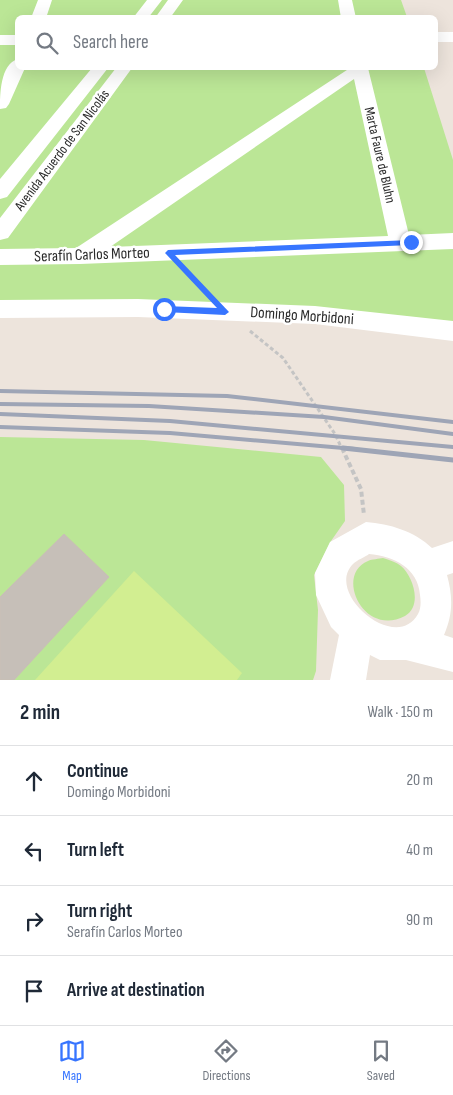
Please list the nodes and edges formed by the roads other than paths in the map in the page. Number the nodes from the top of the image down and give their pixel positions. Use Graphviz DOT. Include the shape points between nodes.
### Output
graph roads {
  1 [pos="45,0"];
  2 [pos="155,0"];
  3 [pos="176,0"];
  4 [pos="345,0"];
  5 [pos="39,15"];
  6 [pos="142,15"];
  7 [pos="164,15"];
  8 [pos="348,15"];
  9 [pos="438,37"];
  10 [pos="453,37"];
  11 [pos="0,40"];
  12 [pos="15,40"];
  13 [pos="15,70"];
  14 [pos="98,70"];
  15 [pos="122,70"];
  16 [pos="357,70"];
  17 [pos="361,70"];
  18 [pos="0,104"];
  19 [pos="0,192"];
  20 [pos="0,233"];
  21 [pos="453,241"];
  22 [pos="406,242"];
  23 [pos="80,256"];
  24 [pos="0,257"];
  25 [pos="453,257"];
  26 [pos="0,309"];
  27 [pos="453,331"];
  28 [pos="440,562"];
  29 [pos="356,635"];
  30 [pos="409,644"];
  31 [pos="453,656"];
  32 [pos="348,680"];
  1 -- 5 [label="street"];
  2 -- 6 [label="street"];
  3 -- 7 [label="street"];
  4 -- 8 [label="street"];
  9 -- 10 [label="street"];
  11 -- 12 [label="street"];
  13 -- 18 [label="street"];
  14 -- 19 [label="street, Avenida Acuerdo de San Nicolás"];
  15 -- 20 [label="street, Avenida Acuerdo de San Nicolás"];
  16 -- 23 [label="street"];
  17 -- 22 [label="street, Marta Faure de Bluhn"];
  21 -- 22 [label="street, Serafín Carlos Morteo"];
  22 -- 23 [label="street, Serafín Carlos Morteo"];
  22 -- 25 [label="street"];
  23 -- 24 [label="street, Serafín Carlos Morteo"];
  26 -- 27 [label="street, Domingo Morbidoni" via="138,308 315,315"];
  28 -- 29 [label="street" via="382,539 366,538 343,551 335,563 331,592 344,623"];
  28 -- 30 [label="street" via="434,618 424,634"];
  29 -- 30 [label="street" via="382,647"];
  29 -- 32 [label="street"];
  30 -- 31 [label="street"];
}
